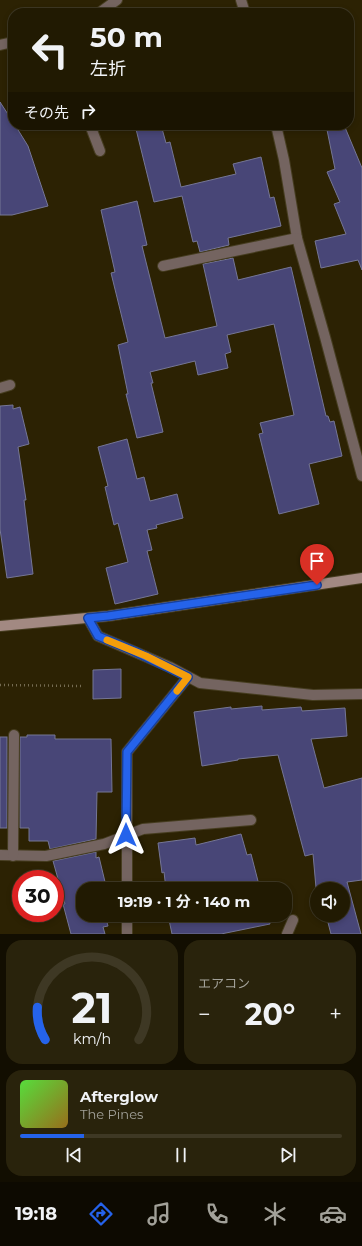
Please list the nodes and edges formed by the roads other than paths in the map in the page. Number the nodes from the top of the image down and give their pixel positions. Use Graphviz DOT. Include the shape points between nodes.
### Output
graph roads {
  1 [pos="117,0"];
  2 [pos="106,8"];
  3 [pos="92,130"];
  4 [pos="277,130"];
  5 [pos="100,151"];
  6 [pos="297,238"];
  7 [pos="163,266"];
  8 [pos="10,385"];
  9 [pos="0,388"];
  10 [pos="362,476"];
  11 [pos="362,578"];
  12 [pos="88,618"];
  13 [pos="0,626"];
  14 [pos="188,677"];
  15 [pos="362,694"];
  16 [pos="14,735"];
  17 [pos="251,820"];
  18 [pos="126,835"];
  19 [pos="0,856"];
  20 [pos="13,856"];
  21 [pos="126,882"];
  22 [pos="293,920"];
  23 [pos="127,922"];
  24 [pos="127,934"];
  25 [pos="287,934"];
  1 -- 2 [label="street"];
  3 -- 5 [label="street"];
  4 -- 6 [label="street"];
  6 -- 7 [label="street"];
  6 -- 10 [label="street"];
  8 -- 9 [label="street"];
  11 -- 12 [label="street"];
  12 -- 13 [label="street"];
  12 -- 14 [label="street" via="98,636"];
  14 -- 15 [label="street" via="200,683 313,695"];
  14 -- 18 [label="street" via="127,752"];
  16 -- 20 [label="street"];
  17 -- 18 [label="street" via="143,830"];
  18 -- 20 [label="street" via="104,844 46,856"];
  18 -- 21 [label="street"];
  19 -- 20 [label="street"];
  22 -- 25 [label="street"];
  23 -- 24 [label="street"];
}
